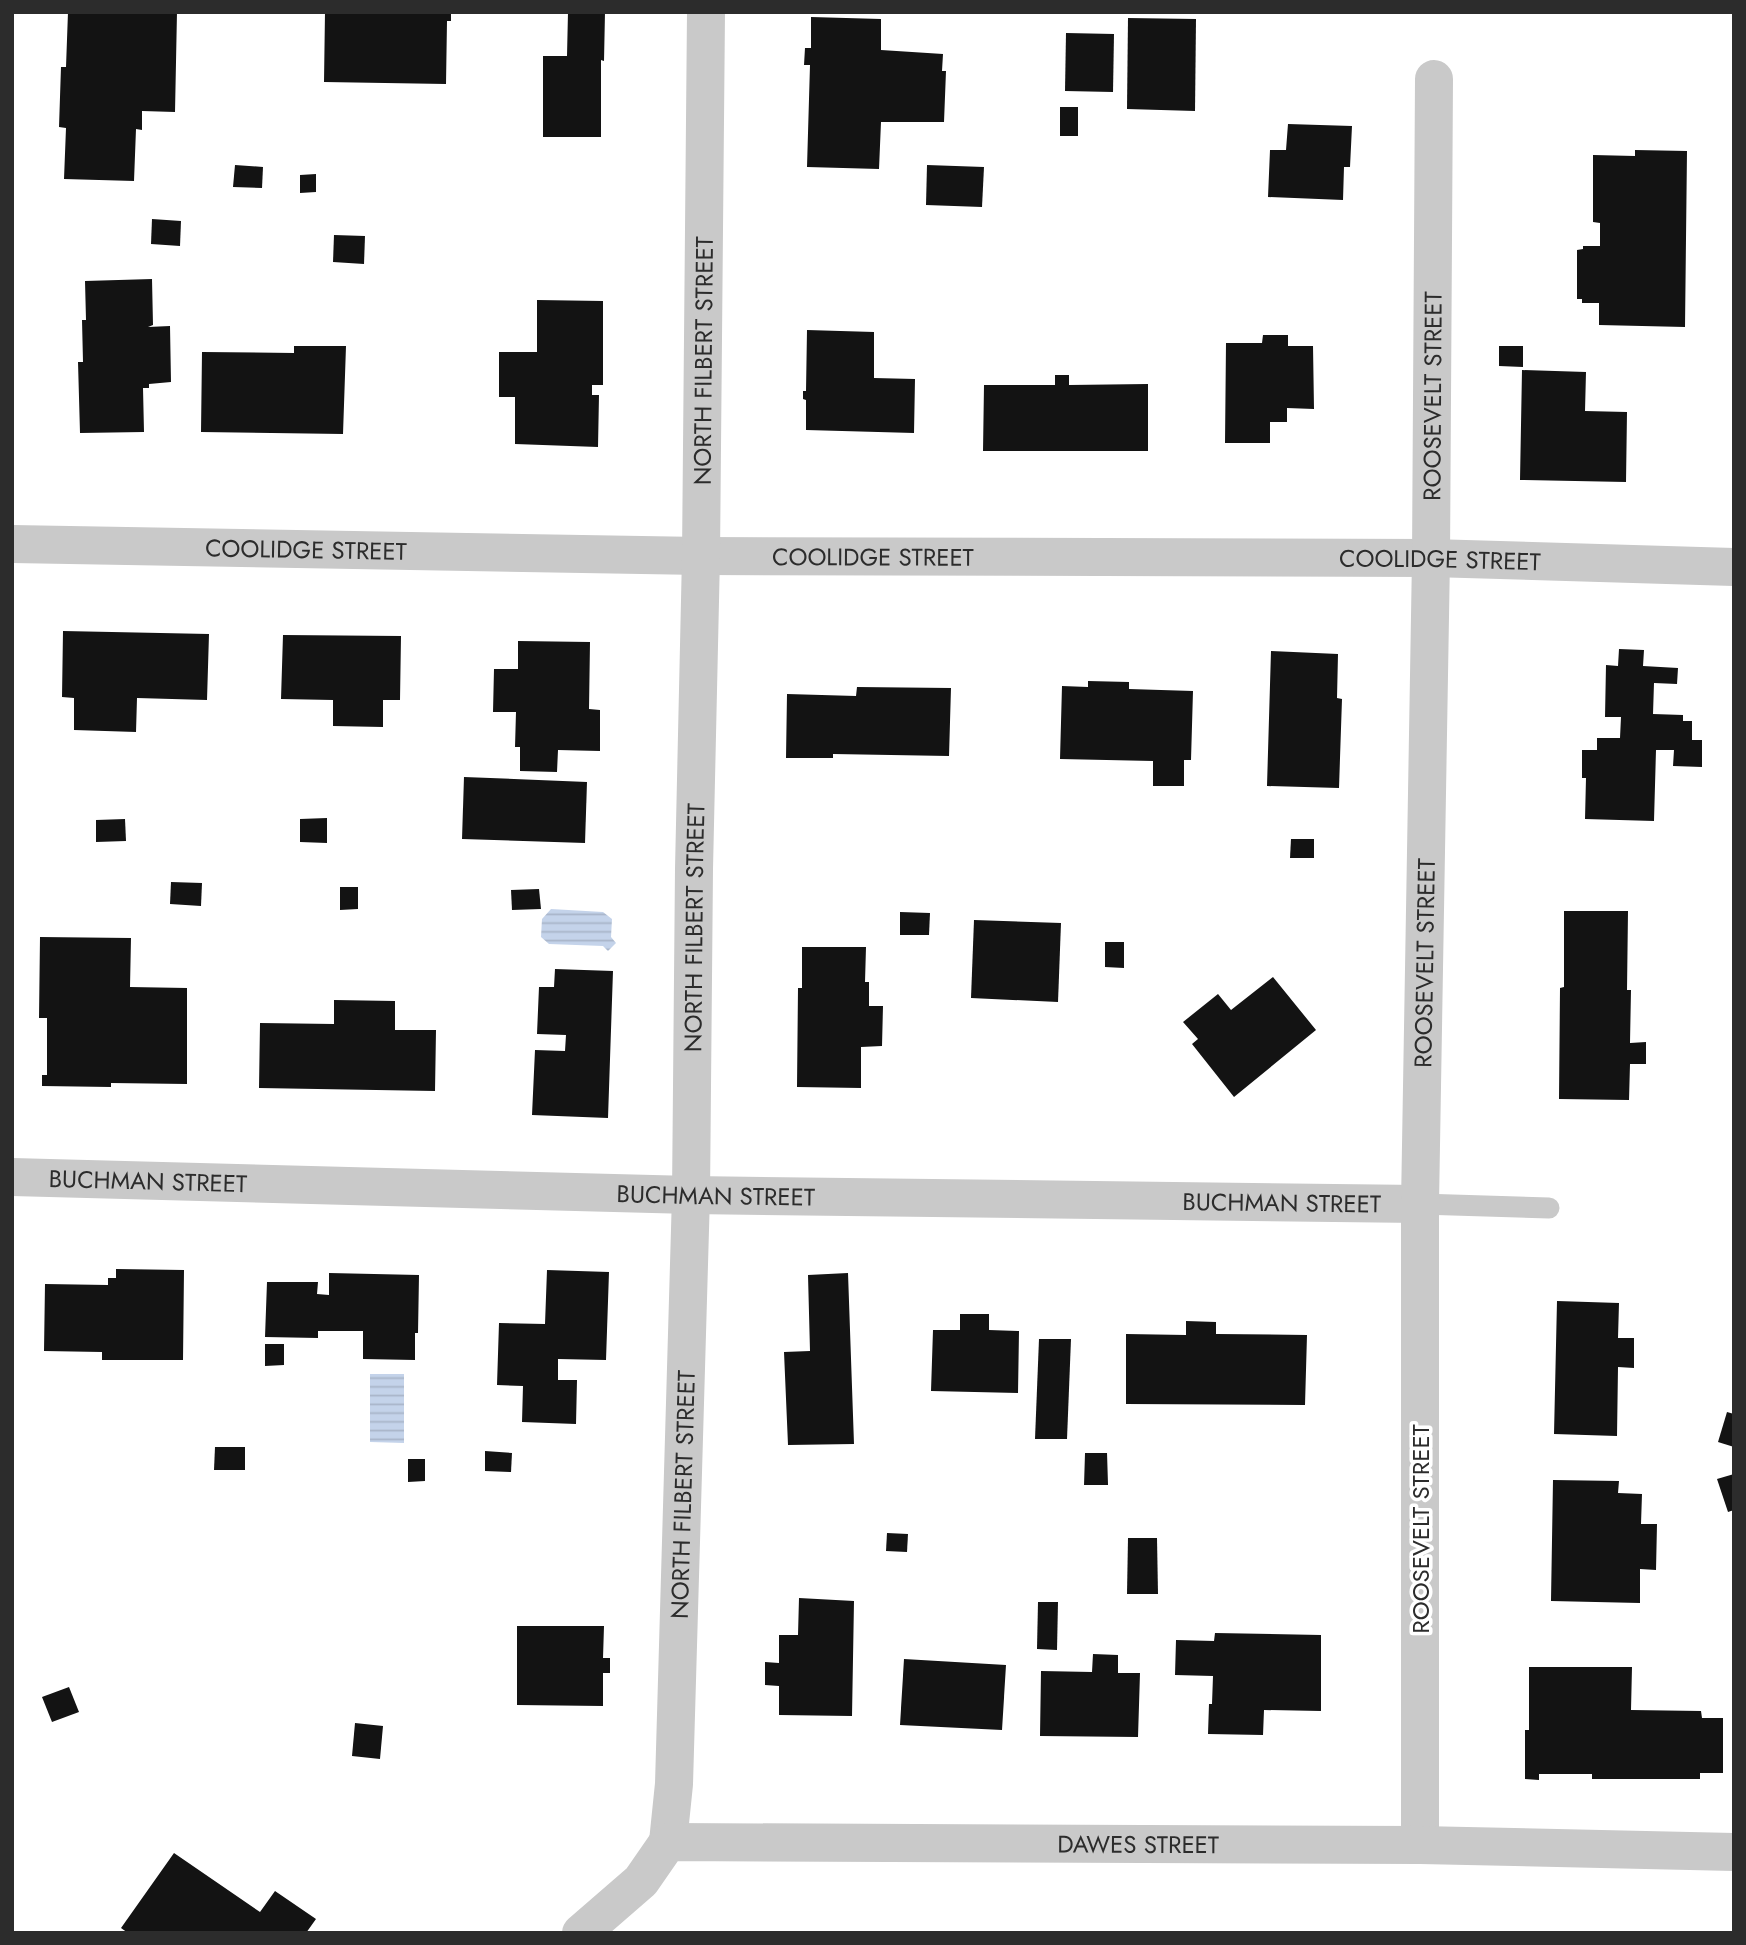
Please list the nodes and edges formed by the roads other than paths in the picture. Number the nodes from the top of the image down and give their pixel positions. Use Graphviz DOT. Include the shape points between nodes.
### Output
graph roads {
  1 [pos="706,12"];
  2 [pos="1434,79"];
  3 [pos="12,544"];
  4 [pos="701,556"];
  5 [pos="1431,558"];
  6 [pos="1734,567"];
  7 [pos="12,1177"];
  8 [pos="691,1195"];
  9 [pos="1420,1204"];
  10 [pos="1549,1208"];
  11 [pos="668,1842"];
  12 [pos="1420,1845"];
  13 [pos="1734,1852"];
  14 [pos="581,1933"];
  1 -- 4 [label="street, NORTH FILBERT STREET"];
  2 -- 5 [label="street, ROOSEVELT STREET"];
  3 -- 4 [label="street, COOLIDGE STREET"];
  4 -- 5 [label="street, COOLIDGE STREET"];
  4 -- 8 [label="street, NORTH FILBERT STREET"];
  5 -- 6 [label="street, COOLIDGE STREET"];
  5 -- 9 [label="street, ROOSEVELT STREET"];
  7 -- 8 [label="street, BUCHMAN STREET"];
  8 -- 9 [label="street, BUCHMAN STREET"];
  8 -- 11 [label="street, NORTH FILBERT STREET" via="674,1784"];
  9 -- 10 [label="lane"];
  9 -- 12 [label="street, ROOSEVELT STREET"];
  11 -- 12 [label="street, DAWES STREET"];
  11 -- 14 [label="street" via="641,1881"];
  12 -- 13 [label="street, DAWES STREET"];
}
